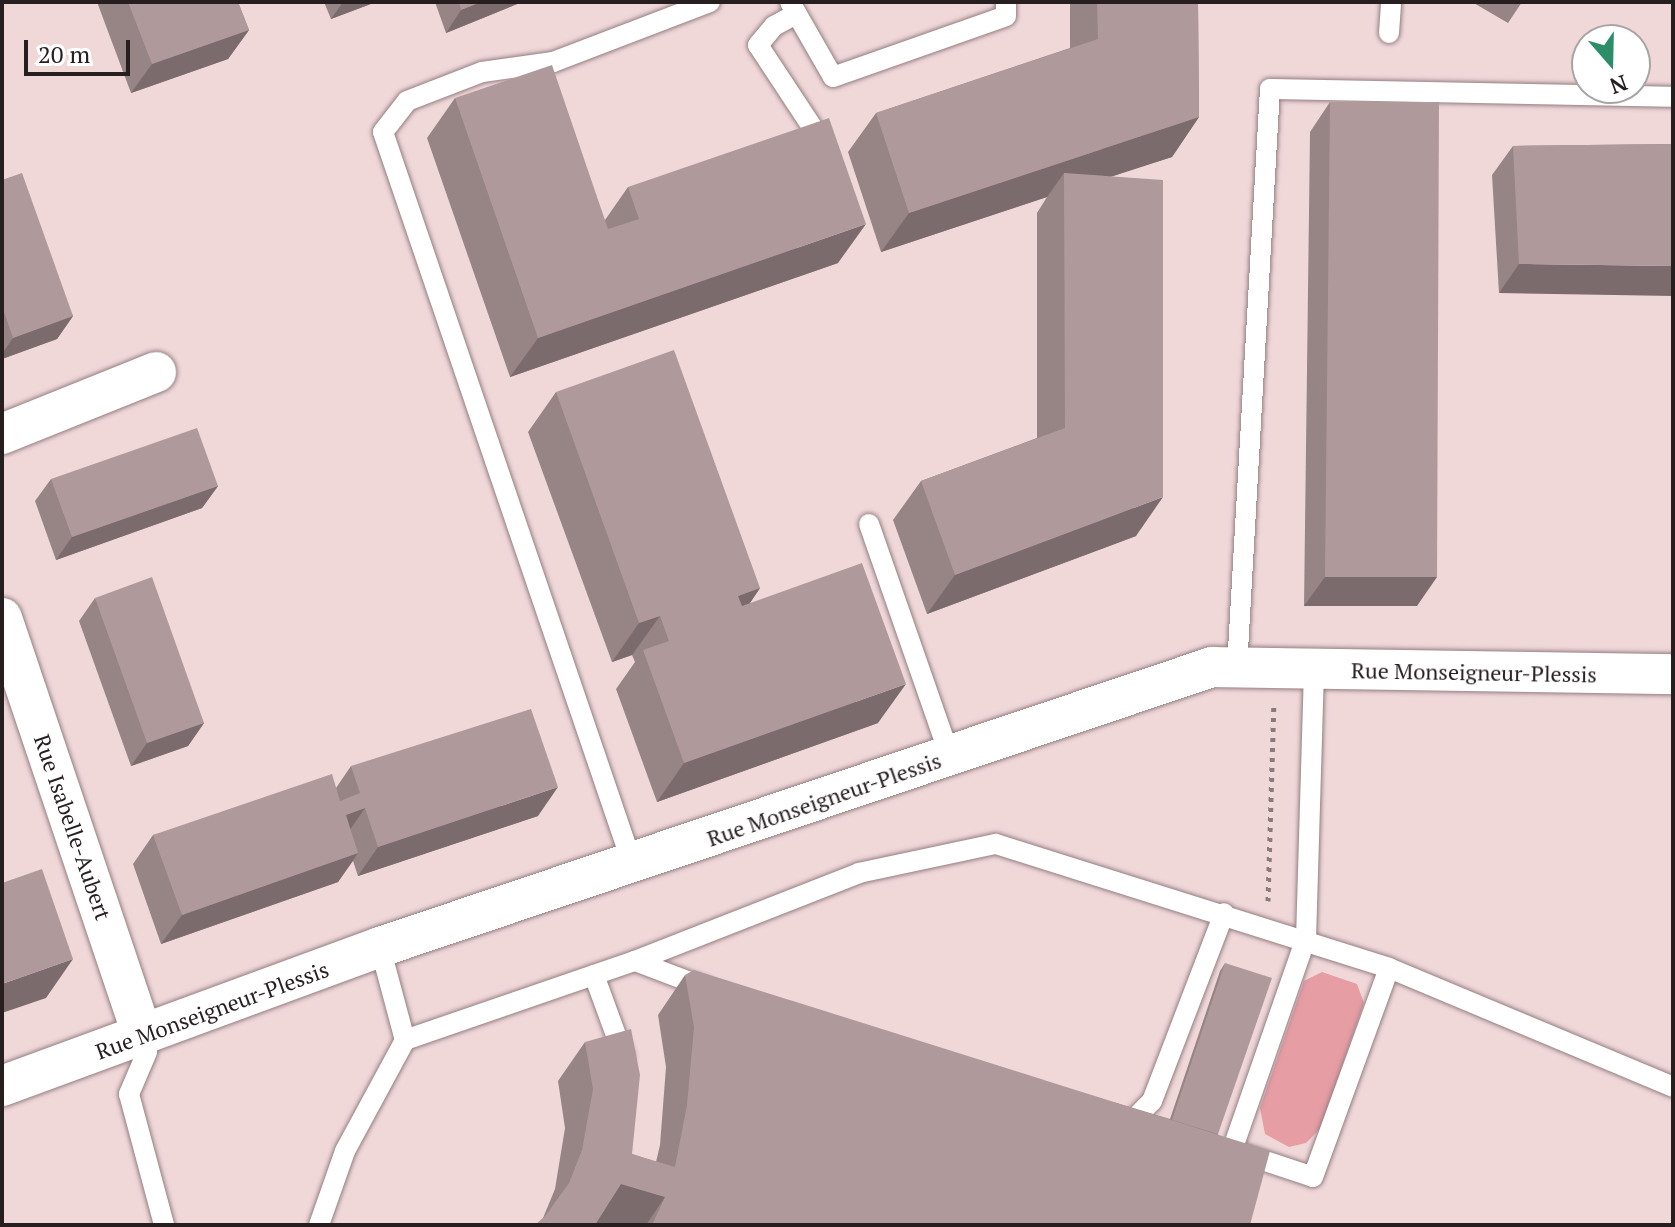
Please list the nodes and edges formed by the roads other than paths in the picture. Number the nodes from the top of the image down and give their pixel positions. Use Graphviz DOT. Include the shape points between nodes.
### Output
graph roads {
  1 [pos="710,2"];
  2 [pos="1006,2"];
  3 [pos="1391,2"];
  4 [pos="793,8"];
  5 [pos="1389,33"];
  6 [pos="1673,97"];
  7 [pos="812,127"];
  8 [pos="156,372"];
  9 [pos="2,434"];
  10 [pos="869,524"];
  11 [pos="910,566"];
  12 [pos="889,579"];
  13 [pos="863,595"];
  14 [pos="2,618"];
  15 [pos="1256,668"];
  16 [pos="1314,670"];
  17 [pos="1673,674"];
  18 [pos="950,756"];
  19 [pos="632,863"];
  20 [pos="1224,913"];
  21 [pos="1306,938"];
  22 [pos="380,947"];
  23 [pos="635,961"];
  24 [pos="1389,968"];
  25 [pos="594,975"];
  26 [pos="723,995"];
  27 [pos="143,1036"];
  28 [pos="405,1040"];
  29 [pos="627,1075"];
  30 [pos="2,1086"];
  31 [pos="1673,1087"];
  32 [pos="1107,1136"];
  33 [pos="164,1225"];
  34 [pos="319,1225"];
  1 -- 19 [label="lane" via="553,62 482,72 407,101 383,132"];
  2 -- 4 [label="lane" via="1006,16 833,77"];
  3 -- 5 [label="lane"];
  4 -- 7 [label="lane" via="758,45"];
  6 -- 15 [label="lane" via="1270,89"];
  8 -- 9 [label="street"];
  10 -- 12 [label="lane"];
  11 -- 12 [label="lane"];
  12 -- 13 [label="lane"];
  12 -- 18 [label="lane"];
  14 -- 27 [label="street, Rue Isabelle-Aubert"];
  15 -- 16 [label="street, Rue Monseigneur-Plessis"];
  15 -- 18 [label="street, Rue Monseigneur-Plessis" via="1212,667 1178,676"];
  16 -- 17 [label="street, Rue Monseigneur-Plessis"];
  16 -- 21 [label="lane"];
  18 -- 19 [label="street, Rue Monseigneur-Plessis"];
  19 -- 22 [label="street, Rue Monseigneur-Plessis"];
  20 -- 21 [label="lane"];
  20 -- 23 [label="lane" via="996,844 859,873"];
  20 -- 32 [label="lane" via="1152,1101 1134,1124"];
  21 -- 24 [label="lane"];
  21 -- 24 [label="lane" via="1232,1150 1313,1177"];
  22 -- 27 [label="street, Rue Monseigneur-Plessis"];
  22 -- 28 [label="lane"];
  23 -- 25 [label="lane"];
  23 -- 26 [label="lane"];
  24 -- 31 [label="lane"];
  25 -- 28 [label="lane"];
  25 -- 29 [label="lane" via="622,1047"];
  27 -- 30 [label="street, Rue Monseigneur-Plessis"];
  27 -- 33 [label="lane" via="147,1052 129,1094"];
  28 -- 34 [label="lane" via="345,1151"];
}
